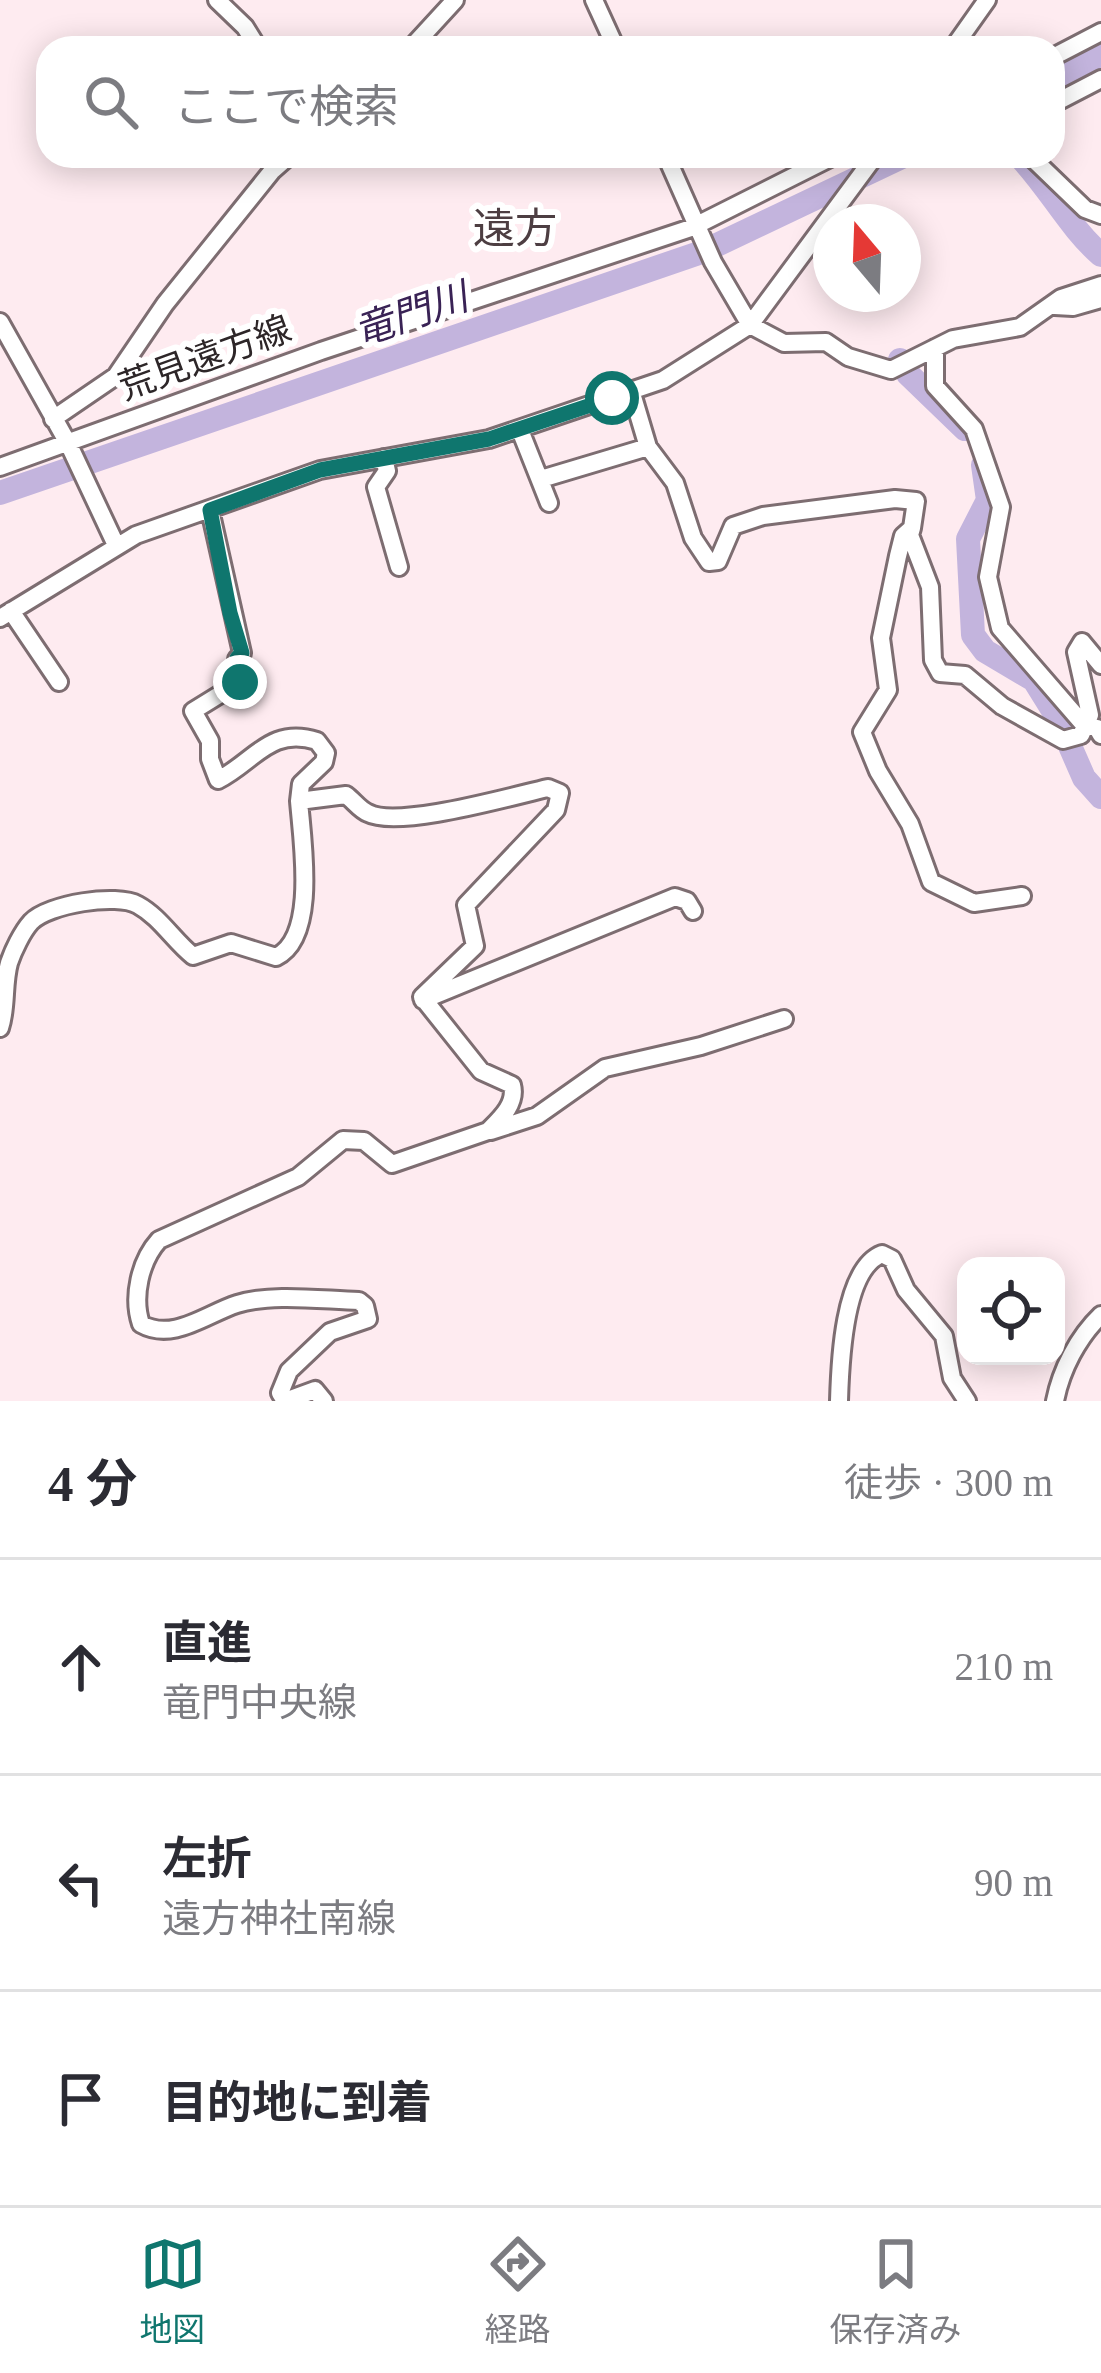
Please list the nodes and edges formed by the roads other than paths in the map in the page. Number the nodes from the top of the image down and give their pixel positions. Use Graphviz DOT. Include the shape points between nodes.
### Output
graph roads {
  1 [pos="217,0"];
  2 [pos="455,0"];
  3 [pos="594,0"];
  4 [pos="987,0"];
  5 [pos="1101,32"];
  6 [pos="250,36"];
  7 [pos="423,36"];
  8 [pos="610,36"];
  9 [pos="962,36"];
  10 [pos="1065,51"];
  11 [pos="1101,79"];
  12 [pos="1065,98"];
  13 [pos="275,168"];
  14 [pos="671,168"];
  15 [pos="810,168"];
  16 [pos="867,168"];
  17 [pos="1042,168"];
  18 [pos="841,204"];
  19 [pos="1101,215"];
  20 [pos="697,224"];
  21 [pos="813,242"];
  22 [pos="1101,286"];
  23 [pos="1101,299"];
  24 [pos="1055,306"];
  25 [pos="0,322"];
  26 [pos="750,325"];
  27 [pos="935,348"];
  28 [pos="631,391"];
  29 [pos="53,419"];
  30 [pos="520,430"];
  31 [pos="69,444"];
  32 [pos="648,447"];
  33 [pos="384,458"];
  34 [pos="0,467"];
  35 [pos="541,479"];
  36 [pos="549,503"];
  37 [pos="210,510"];
  38 [pos="912,528"];
  39 [pos="116,545"];
  40 [pos="399,568"];
  41 [pos="6,614"];
  42 [pos="1101,665"];
  43 [pos="59,682"];
  44 [pos="1084,725"];
  45 [pos="1101,735"];
  46 [pos="299,801"];
  47 [pos="1022,896"];
  48 [pos="693,911"];
  49 [pos="422,1000"];
  50 [pos="784,1019"];
  51 [pos="0,1028"];
  52 [pos="488,1132"];
  53 [pos="1101,1315"];
  54 [pos="324,1401"];
  55 [pos="839,1401"];
  56 [pos="967,1401"];
  57 [pos="1055,1401"];
  1 -- 6 [label="street"];
  2 -- 7 [label="street"];
  3 -- 8 [label="street"];
  4 -- 9 [label="street"];
  5 -- 10 [label="street"];
  11 -- 12 [label="street"];
  13 -- 29 [label="street" via="116,376"];
  14 -- 20 [label="street"];
  15 -- 20 [label="street, 荒見遠方線"];
  16 -- 18 [label="street"];
  17 -- 19 [label="street"];
  20 -- 26 [label="street"];
  20 -- 31 [label="street, 荒見遠方線"];
  21 -- 26 [label="street"];
  22 -- 24 [label="street"];
  23 -- 24 [label="street"];
  24 -- 27 [label="street" via="1020,327"];
  25 -- 29 [label="street"];
  26 -- 27 [label="street" via="784,343 818,340 891,370"];
  26 -- 28 [label="street"];
  27 -- 44 [label="street" via="935,386 974,429 1001,507 988,577 1000,628"];
  28 -- 30 [label="street"];
  28 -- 32 [label="street"];
  29 -- 31 [label="street"];
  30 -- 33 [label="street"];
  30 -- 35 [label="street"];
  31 -- 34 [label="street, 荒見遠方線"];
  31 -- 39 [label="street"];
  32 -- 35 [label="street"];
  32 -- 38 [label="street" via="675,483 693,538 713,564 733,526 763,516 909,499 918,506"];
  33 -- 37 [label="street" via="320,470"];
  33 -- 40 [label="street" via="387,471 376,487"];
  35 -- 36 [label="street"];
  37 -- 39 [label="street"];
  37 -- 46 [label="street" via="242,678 194,711 196,723 210,742 218,780 276,740 324,746 324,762 301,784"];
  38 -- 44 [label="street" via="930,587 934,667 965,675 1063,740 1081,735"];
  38 -- 47 [label="street" via="903,536 881,638 888,690 862,732 931,882 974,903"];
  39 -- 41 [label="street"];
  41 -- 43 [label="street"];
  42 -- 44 [label="street" via="1082,642 1076,652 1090,715"];
  44 -- 45 [label="street"];
  46 -- 49 [label="street" via="346,795 370,815 404,815 548,788 560,793 556,810 466,905 475,946"];
  46 -- 51 [label="street" via="303,912 282,955 231,943 193,956 132,901 70,905 28,925 9,962"];
  48 -- 49 [label="street" via="675,897"];
  49 -- 52 [label="street" via="481,1071 512,1085 511,1104"];
  50 -- 52 [label="street" via="605,1068 537,1116"];
  52 -- 54 [label="street" via="392,1164 364,1141 343,1139 298,1177 151,1250 136,1310 152,1330 258,1300 365,1306 368,1319 330,1332 289,1371 280,1393 285,1400 314,1390"];
  53 -- 57 [label="street" via="1085,1330"];
  55 -- 56 [label="street" via="848,1307 870,1259 881,1254 892,1258 906,1290 944,1336 952,1378"];
}
